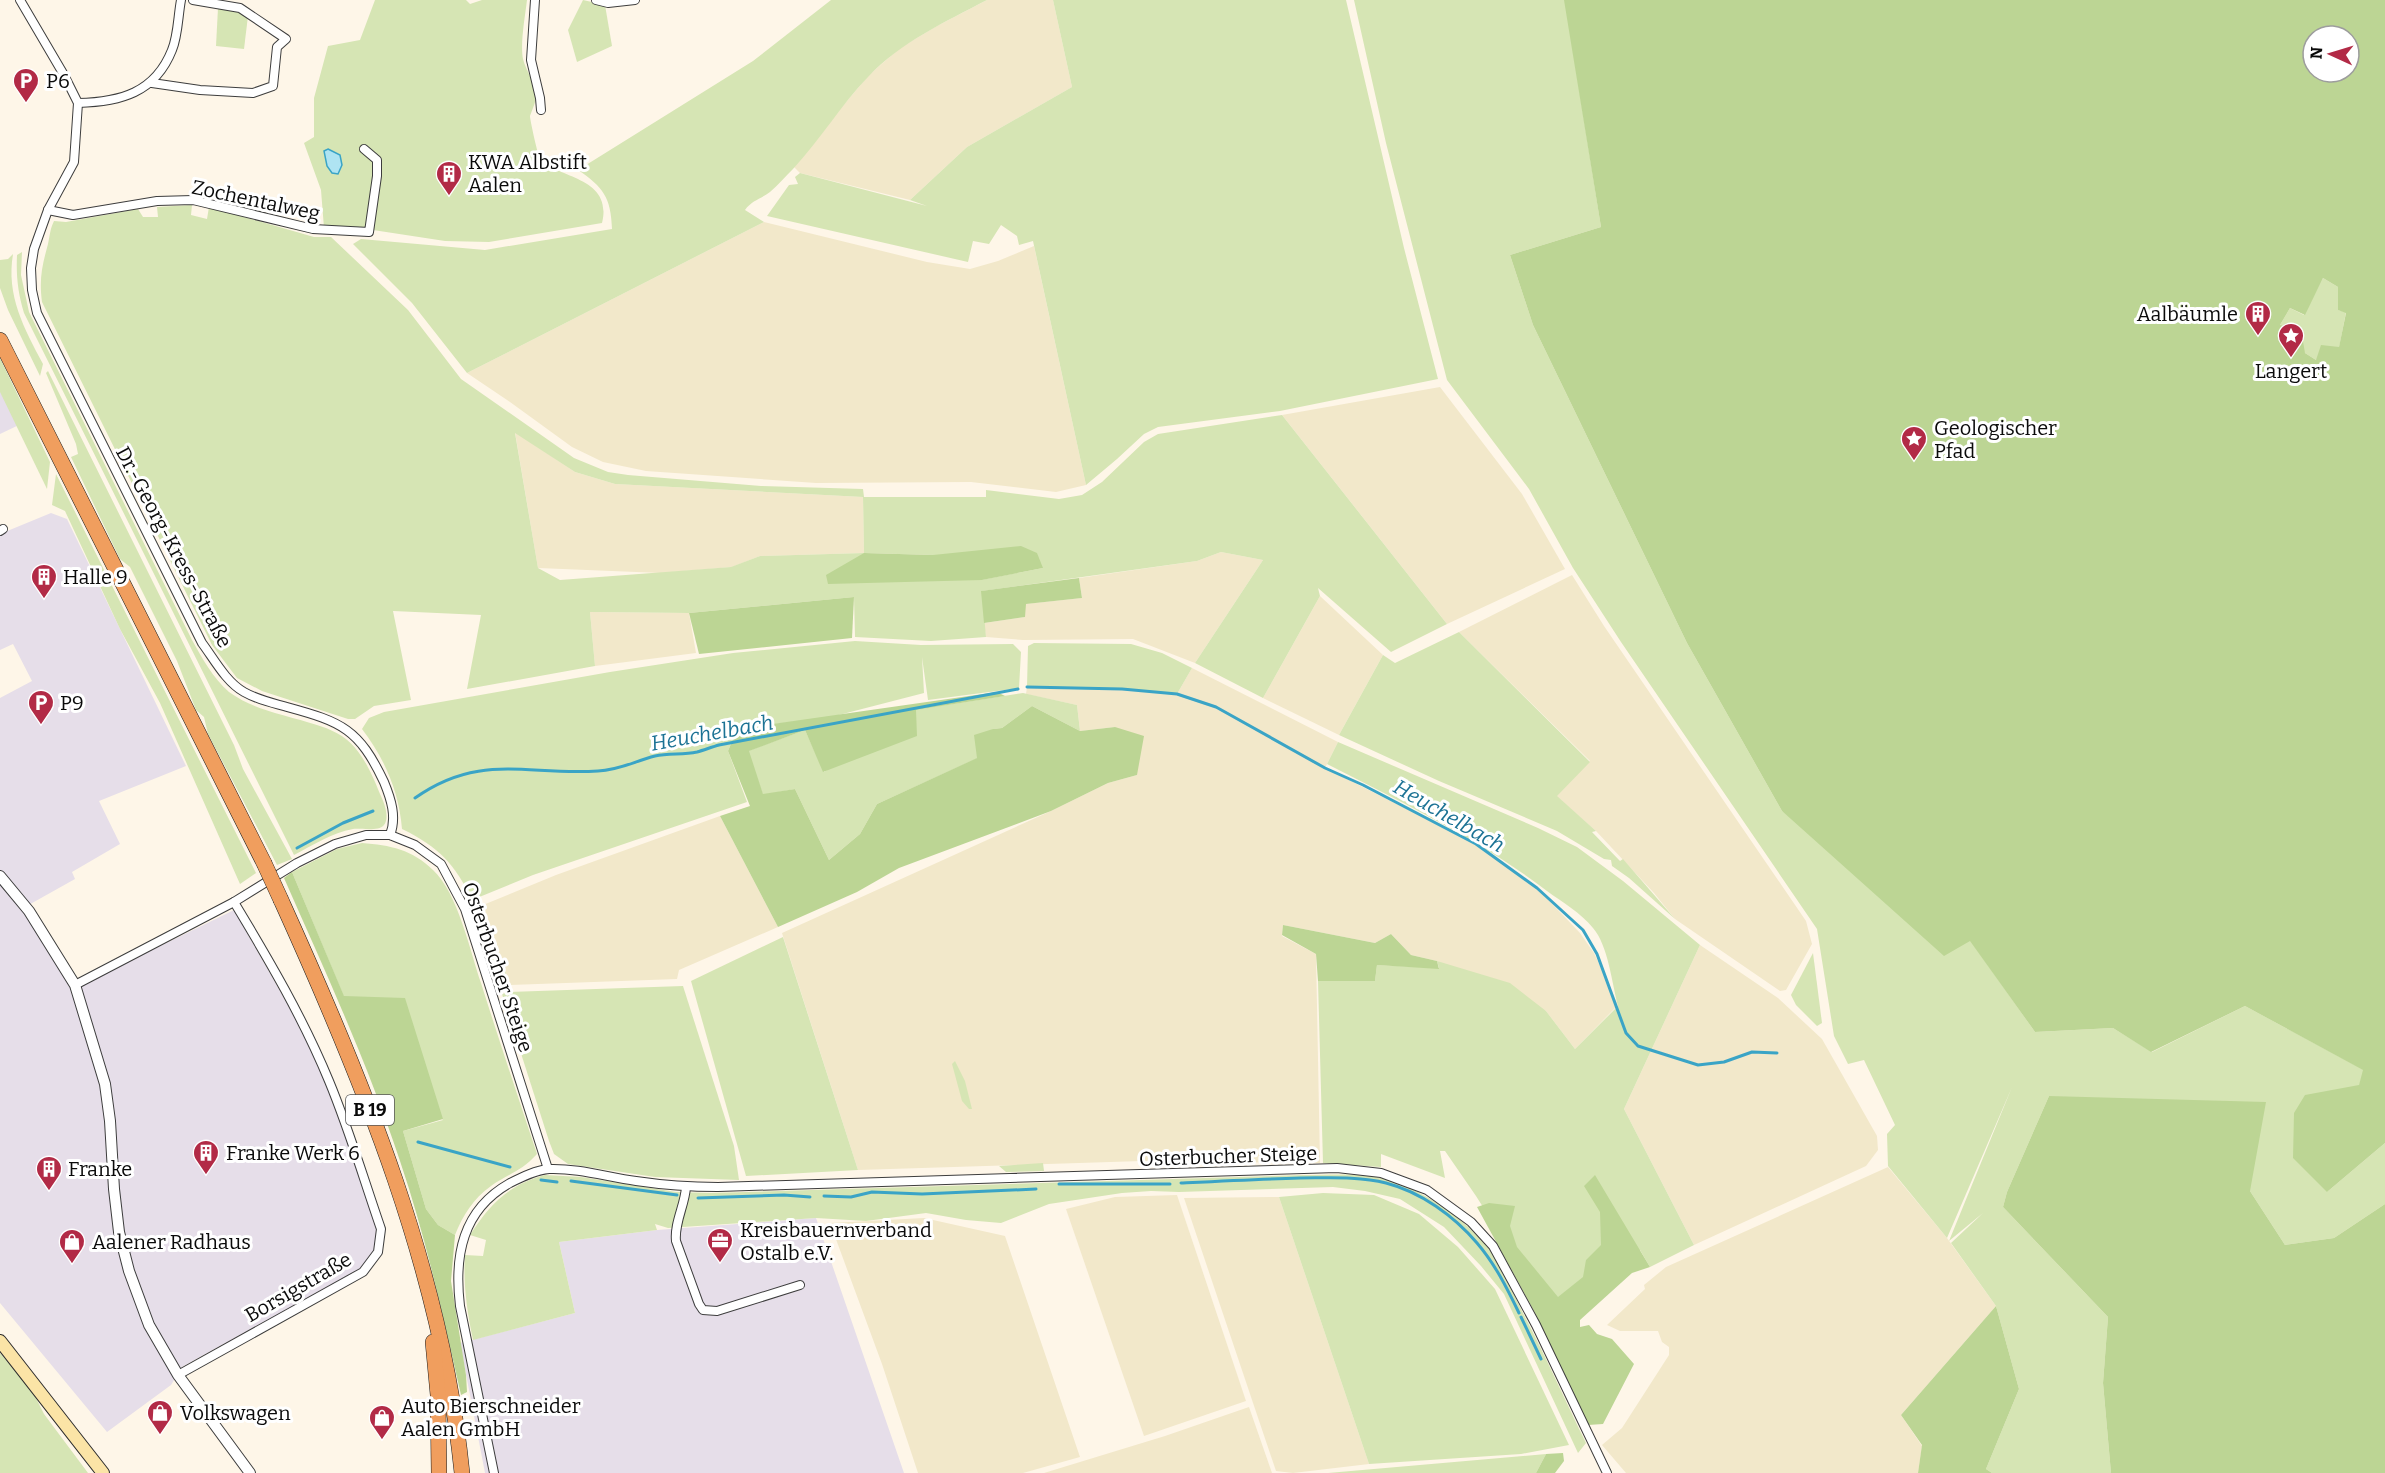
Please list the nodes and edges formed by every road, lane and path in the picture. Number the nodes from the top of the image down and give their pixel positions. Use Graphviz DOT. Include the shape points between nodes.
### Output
graph roads {
  1 [pos="20,0"];
  2 [pos="181,0"];
  3 [pos="193,0"];
  4 [pos="536,0"];
  5 [pos="596,0"];
  6 [pos="635,0"];
  7 [pos="152,83"];
  8 [pos="78,103"];
  9 [pos="541,110"];
  10 [pos="364,149"];
  11 [pos="48,210"];
  12 [pos="0,340"];
  13 [pos="390,835"];
  14 [pos="0,876"];
  15 [pos="234,902"];
  16 [pos="75,985"];
  17 [pos="548,1169"];
  18 [pos="686,1187"];
  19 [pos="421,1264"];
  20 [pos="800,1285"];
  21 [pos="0,1341"];
  22 [pos="178,1375"];
  23 [pos="103,1473"];
  24 [pos="250,1473"];
  25 [pos="439,1473"];
  26 [pos="462,1473"];
  27 [pos="494,1473"];
  28 [pos="1607,1473"];
  1 -- 8 [label="street"];
  2 -- 7 [label="street" via="172,50"];
  3 -- 7 [label="street" via="240,8 286,39 277,47 273,86 253,93"];
  4 -- 9 [label="street" via="531,60"];
  5 -- 6 [label="street"];
  7 -- 8 [label="street" via="108,102"];
  8 -- 11 [label="street, Dr.-Georg-Kress-Straße" via="74,162"];
  10 -- 11 [label="street, Zochentalweg" via="377,160 369,232 313,229 193,200 157,201 74,215"];
  11 -- 13 [label="street, Dr.-Georg-Kress-Straße" via="31,268 37,313 202,643 242,691 324,717 349,730 363,743 388,793 394,825"];
  12 -- 19 [label="highway, B 19, bridge" via="281,900 357,1073"];
  13 -- 15 [label="street, Osterbucher Steige" via="366,835 335,844"];
  13 -- 17 [label="street, Osterbucher Steige" via="415,845 441,864 458,893"];
  14 -- 16 [label="street" via="29,911"];
  15 -- 16 [label="street, Osterbucher Steige"];
  15 -- 22 [label="street, Borsigstraße" via="281,980 330,1082 381,1229 378,1252 363,1272"];
  16 -- 22 [label="street" via="105,1084 119,1232 129,1271 149,1325"];
  17 -- 18 [label="street, Osterbucher Steige"];
  17 -- 27 [label="street" via="513,1182 485,1202 464,1235 459,1254 460,1306"];
  18 -- 20 [label="street" via="675,1234 703,1310 717,1311"];
  18 -- 28 [label="street, Osterbucher Steige" via="1337,1168 1381,1173 1427,1190 1449,1204 1493,1246"];
  19 -- 25 [label="highway, B 19" via="438,1395"];
  19 -- 26 [label="highway, B 19" via="449,1377"];
  21 -- 23 [label="main road"];
  22 -- 24 [label="street"];
}
